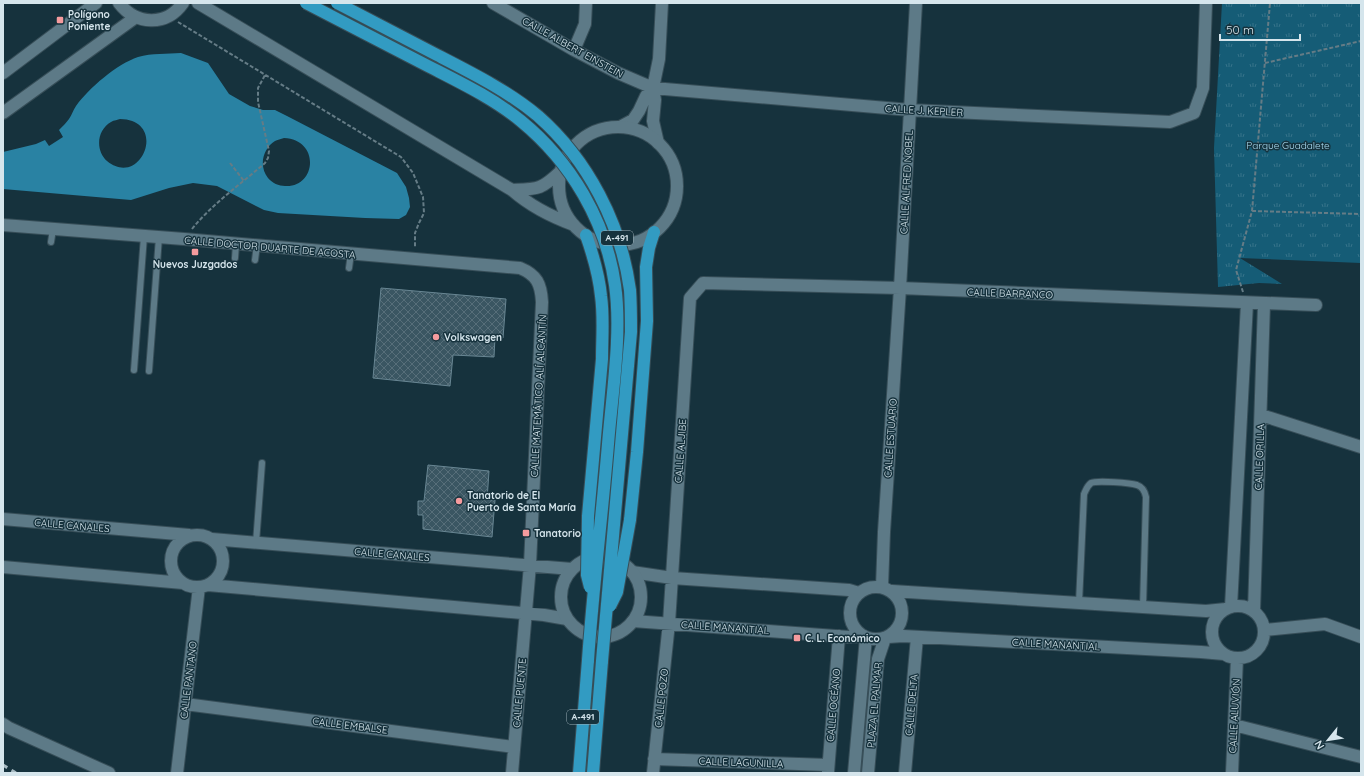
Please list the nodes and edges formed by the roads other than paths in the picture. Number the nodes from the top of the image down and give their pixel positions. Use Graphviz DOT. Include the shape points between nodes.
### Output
graph roads {
  1 [pos="96,3"];
  2 [pos="119,3"];
  3 [pos="182,3"];
  4 [pos="198,3"];
  5 [pos="306,3"];
  6 [pos="337,3"];
  7 [pos="494,3"];
  8 [pos="586,3"];
  9 [pos="662,3"];
  10 [pos="916,3"];
  11 [pos="1206,3"];
  12 [pos="136,17"];
  13 [pos="574,50"];
  14 [pos="3,73"];
  15 [pos="653,88"];
  16 [pos="910,110"];
  17 [pos="3,113"];
  18 [pos="620,127"];
  19 [pos="658,143"];
  20 [pos="561,171"];
  21 [pos="512,190"];
  22 [pos="3,225"];
  23 [pos="574,225"];
  24 [pos="53,229"];
  25 [pos="654,232"];
  26 [pos="144,236"];
  27 [pos="586,236"];
  28 [pos="159,237"];
  29 [pos="52,242"];
  30 [pos="236,244"];
  31 [pos="257,245"];
  32 [pos="351,253"];
  33 [pos="235,258"];
  34 [pos="255,260"];
  35 [pos="349,268"];
  36 [pos="534,276"];
  37 [pos="703,283"];
  38 [pos="900,288"];
  39 [pos="1247,303"];
  40 [pos="1264,304"];
  41 [pos="1316,305"];
  42 [pos="134,370"];
  43 [pos="149,371"];
  44 [pos="1261,415"];
  45 [pos="1361,447"];
  46 [pos="262,463"];
  47 [pos="3,519"];
  48 [pos="189,535"];
  49 [pos="212,539"];
  50 [pos="256,543"];
  51 [pos="530,565"];
  52 [pos="3,567"];
  53 [pos="572,569"];
  54 [pos="632,572"];
  55 [pos="672,578"];
  56 [pos="183,583"];
  57 [pos="203,586"];
  58 [pos="887,589"];
  59 [pos="859,593"];
  60 [pos="592,600"];
  61 [pos="1079,603"];
  62 [pos="1143,607"];
  63 [pos="1228,608"];
  64 [pos="1254,611"];
  65 [pos="526,613"];
  66 [pos="606,613"];
  67 [pos="567,619"];
  68 [pos="633,620"];
  69 [pos="669,623"];
  70 [pos="1264,630"];
  71 [pos="839,636"];
  72 [pos="865,637"];
  73 [pos="886,637"];
  74 [pos="917,637"];
  75 [pos="1361,637"];
  76 [pos="1224,654"];
  77 [pos="1237,658"];
  78 [pos="185,704"];
  79 [pos="3,724"];
  80 [pos="1234,725"];
  81 [pos="514,747"];
  82 [pos="1361,757"];
  83 [pos="654,759"];
  84 [pos="828,769"];
  85 [pos="109,773"];
  86 [pos="177,773"];
  87 [pos="512,773"];
  88 [pos="579,773"];
  89 [pos="594,773"];
  90 [pos="653,773"];
  91 [pos="854,773"];
  92 [pos="868,773"];
  93 [pos="906,773"];
  94 [pos="1232,773"];
  1 -- 14 [label="street"];
  2 -- 12 [label="street"];
  3 -- 12 [label="street" via="169,16 158,20"];
  4 -- 21 [label="street"];
  5 -- 60 [label="highway, A-491, bridge" via="473,89 506,109 549,147 573,178 592,210 602,235 615,284 617,324"];
  6 -- 66 [label="highway, A-491, bridge" via="471,72 527,108 566,145 590,179 609,214 630,290 631,332"];
  7 -- 13 [label="street, CALLE ALBERT EINSTEIN"];
  8 -- 13 [label="street" via="585,24"];
  9 -- 15 [label="street" via="659,59"];
  10 -- 16 [label="street, CALLE ALFRED NOBEL"];
  11 -- 16 [label="street, CALLE J. KEPLER" via="1203,88 1194,113 1170,122"];
  12 -- 17 [label="street"];
  13 -- 15 [label="street, CALLE ALBERT EINSTEIN"];
  15 -- 16 [label="street, CALLE J. KEPLER"];
  15 -- 18 [label="street" via="633,120"];
  15 -- 19 [label="street" via="653,121"];
  16 -- 38 [label="street, CALLE ALFRED NOBEL"];
  18 -- 19 [label="street" via="641,131"];
  18 -- 20 [label="street" via="592,133 578,142 567,155"];
  19 -- 25 [label="street" via="670,158 677,185 671,211 664,223"];
  20 -- 21 [label="street" via="547,184 535,189"];
  20 -- 23 [label="street" via="561,200"];
  21 -- 23 [label="street" via="558,220"];
  22 -- 24 [label="street, CALLE DOCTOR DUARTE DE ACOSTA"];
  23 -- 27 [label="street"];
  24 -- 26 [label="street, CALLE DOCTOR DUARTE DE ACOSTA"];
  24 -- 29 [label="lane"];
  25 -- 27 [label="street" via="638,241 621,245 603,243"];
  25 -- 66 [label="highway, bridge" via="646,267 647,321 644,373 630,520 617,592"];
  26 -- 28 [label="street, CALLE DOCTOR DUARTE DE ACOSTA"];
  26 -- 42 [label="lane"];
  27 -- 60 [label="highway, bridge" via="596,265 603,320 588,516 587,575"];
  28 -- 30 [label="street, CALLE DOCTOR DUARTE DE ACOSTA"];
  28 -- 43 [label="lane"];
  30 -- 31 [label="street, CALLE DOCTOR DUARTE DE ACOSTA"];
  30 -- 33 [label="lane"];
  31 -- 32 [label="street, CALLE DOCTOR DUARTE DE ACOSTA"];
  31 -- 34 [label="lane"];
  32 -- 35 [label="lane"];
  32 -- 36 [label="street, CALLE DOCTOR DUARTE DE ACOSTA" via="520,268"];
  36 -- 51 [label="street, CALLE MATEMÁTICO ALÍ ALCANTÍN" via="542,291 542,302"];
  37 -- 38 [label="street, CALLE BARRANCO"];
  37 -- 55 [label="street, CALLE ALJIBE" via="690,298"];
  38 -- 39 [label="street, CALLE BARRANCO"];
  38 -- 58 [label="street, CALLE ESTUARIO" via="884,532"];
  39 -- 40 [label="street, CALLE BARRANCO"];
  39 -- 63 [label="street, CALLE ORILLA"];
  40 -- 41 [label="street, CALLE BARRANCO"];
  40 -- 44 [label="street, CALLE ORILLA"];
  44 -- 45 [label="street"];
  44 -- 64 [label="street, CALLE ORILLA"];
  46 -- 50 [label="lane"];
  47 -- 48 [label="street, CALLE CANALES"];
  48 -- 49 [label="street" via="202,535"];
  48 -- 56 [label="street" via="179,541 171,556 172,570"];
  49 -- 50 [label="street, CALLE CANALES"];
  49 -- 57 [label="street" via="220,547 223,565 217,577"];
  50 -- 51 [label="street, CALLE CANALES"];
  51 -- 53 [label="street, CALLE CANALES"];
  51 -- 65 [label="street, CALLE MATEMÁTICO ALÍ ALCANTÍN"];
  52 -- 56 [label="street"];
  53 -- 54 [label="street" via="591,558 602,557 624,564"];
  53 -- 67 [label="street" via="561,593"];
  54 -- 55 [label="street"];
  54 -- 68 [label="street" via="640,591 638,611"];
  55 -- 59 [label="street" via="849,590"];
  55 -- 69 [label="street, CALLE ALJIBE"];
  56 -- 57 [label="street"];
  57 -- 65 [label="street"];
  57 -- 78 [label="street, CALLE PANTANO"];
  58 -- 59 [label="street" via="870,587"];
  58 -- 61 [label="street"];
  58 -- 73 [label="street" via="897,597 903,611 899,626"];
  59 -- 72 [label="street" via="852,604 850,616 855,628"];
  60 -- 88 [label="highway, A-491, bridge"];
  61 -- 62 [label="street"];
  61 -- 62 [label="lane" via="1084,494 1091,483 1100,482 1138,485 1145,492"];
  62 -- 63 [label="street" via="1206,611"];
  63 -- 64 [label="street" via="1244,607"];
  63 -- 76 [label="street" via="1216,618 1212,628 1214,641"];
  64 -- 70 [label="street" via="1261,619"];
  65 -- 67 [label="street"];
  65 -- 81 [label="street, CALLE PUENTE"];
  66 -- 89 [label="highway, A-491, bridge"];
  67 -- 68 [label="street" via="574,627 594,636 616,634"];
  68 -- 69 [label="street, CALLE MANANTIAL"];
  69 -- 71 [label="street, CALLE MANANTIAL"];
  69 -- 83 [label="street, CALLE POZO"];
  70 -- 75 [label="street" via="1325,624"];
  70 -- 77 [label="street" via="1259,649 1250,656"];
  71 -- 72 [label="street, CALLE MANANTIAL"];
  71 -- 84 [label="street, CALLE OCÉANO"];
  72 -- 73 [label="street"];
  72 -- 91 [label="street, PLAZA EL PALMAR"];
  73 -- 74 [label="street, CALLE MANANTIAL"];
  73 -- 92 [label="street, PLAZA EL PALMAR" via="878,659"];
  74 -- 76 [label="street, CALLE MANANTIAL"];
  74 -- 93 [label="street, CALLE DELTA"];
  76 -- 77 [label="street"];
  77 -- 80 [label="street, CALLE ALUVIÓN"];
  78 -- 81 [label="street, CALLE EMBALSE"];
  78 -- 86 [label="street, CALLE PANTANO"];
  79 -- 85 [label="street"];
  80 -- 82 [label="street"];
  80 -- 94 [label="street, CALLE ALUVIÓN"];
  81 -- 87 [label="street, CALLE PUENTE"];
  83 -- 84 [label="street, CALLE LAGUNILLA"];
  83 -- 90 [label="street, CALLE POZO"];
}
